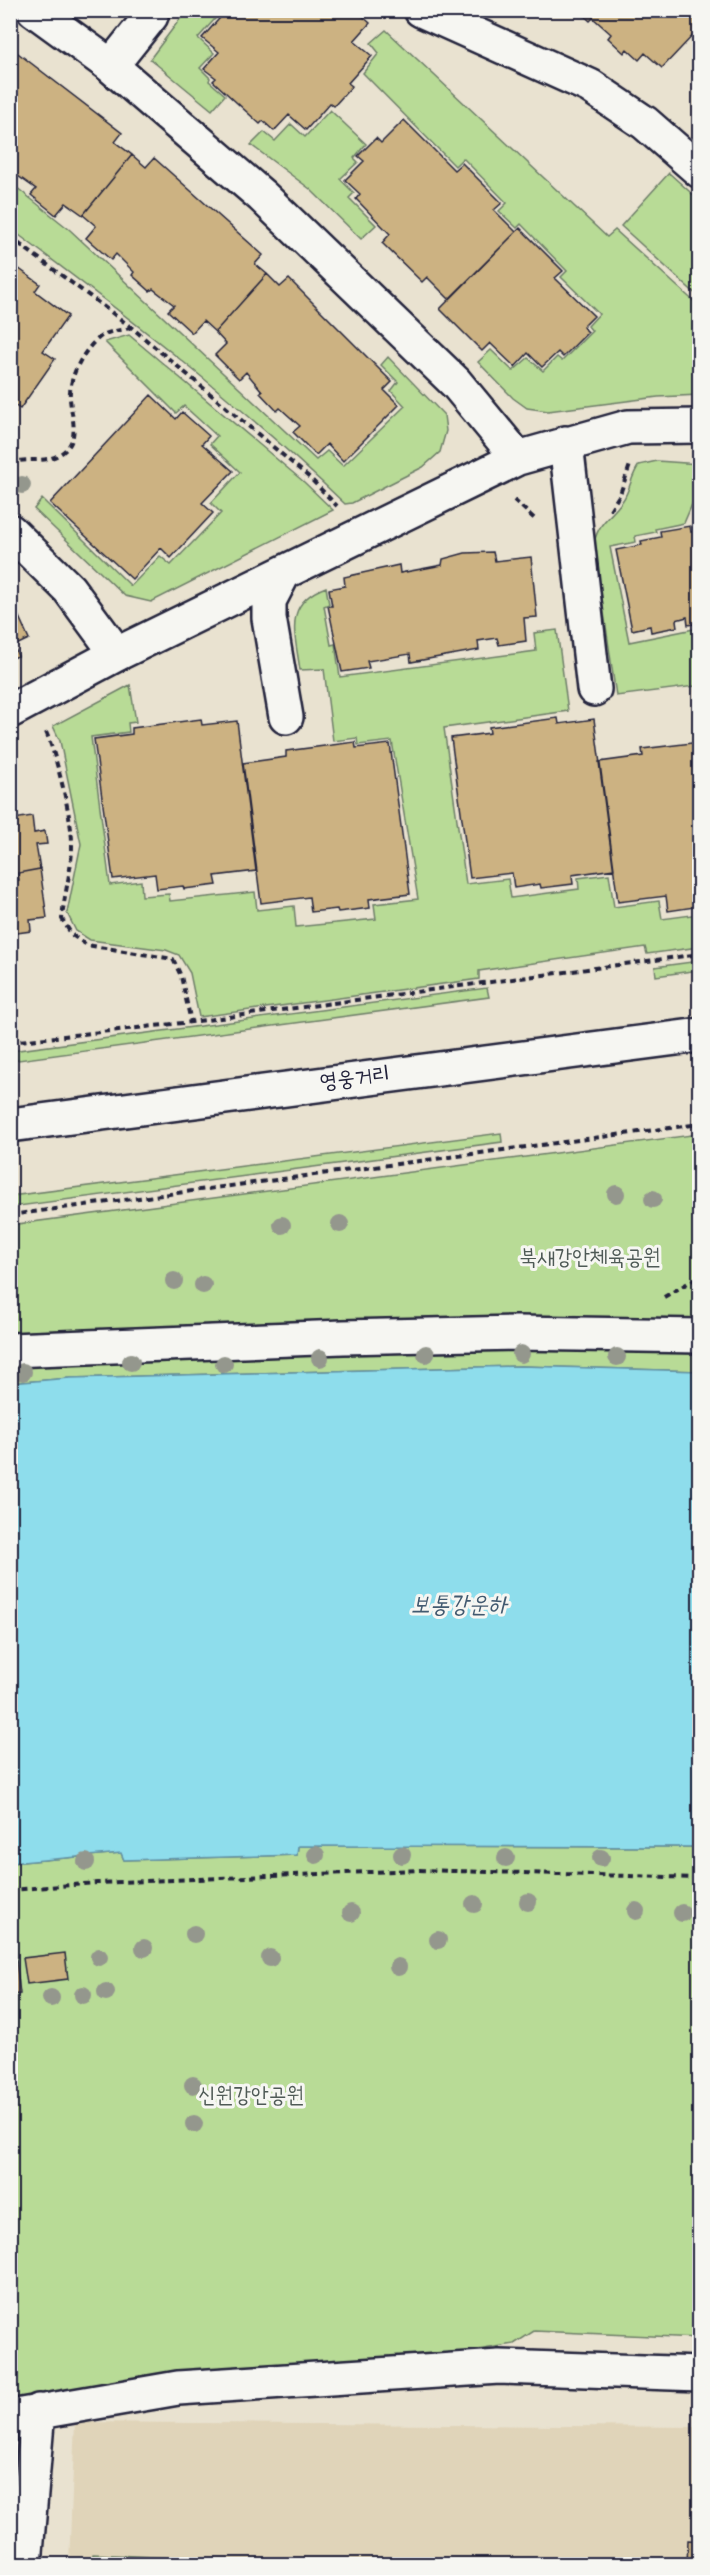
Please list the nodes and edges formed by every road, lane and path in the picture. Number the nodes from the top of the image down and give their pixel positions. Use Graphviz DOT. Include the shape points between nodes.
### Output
graph roads {
  1 [pos="34,10"];
  2 [pos="421,10"];
  3 [pos="151,16"];
  4 [pos="111,66"];
  5 [pos="699,171"];
  6 [pos="10,237"];
  7 [pos="131,327"];
  8 [pos="699,426"];
  9 [pos="566,443"];
  10 [pos="518,458"];
  11 [pos="10,463"];
  12 [pos="508,496"];
  13 [pos="338,508"];
  14 [pos="540,522"];
  15 [pos="10,531"];
  16 [pos="283,574"];
  17 [pos="117,654"];
  18 [pos="594,689"];
  19 [pos="21,706"];
  20 [pos="286,717"];
  21 [pos="699,954"];
  22 [pos="191,1022"];
  23 [pos="699,1035"];
  24 [pos="10,1042"];
  25 [pos="699,1124"];
  26 [pos="10,1125"];
  27 [pos="10,1215"];
  28 [pos="699,1336"];
  29 [pos="10,1350"];
  30 [pos="699,1878"];
  31 [pos="10,1890"];
  32 [pos="699,2374"];
  33 [pos="24,2414"];
  34 [pos="25,2565"];
  1 -- 4 [label="street"];
  2 -- 5 [label="street" via="590,86 645,123"];
  3 -- 4 [label="street"];
  4 -- 10 [label="street" via="262,196 456,383"];
  6 -- 7 [label="path"];
  7 -- 11 [label="path" via="104,334 77,369 70,398 75,426 72,443 48,460 25,458"];
  7 -- 13 [label="path" via="310,478"];
  8 -- 9 [label="street" via="628,427"];
  9 -- 10 [label="street"];
  9 -- 18 [label="street"];
  10 -- 16 [label="street"];
  12 -- 14 [label="path"];
  15 -- 17 [label="street" via="69,590"];
  16 -- 17 [label="street"];
  16 -- 20 [label="street" via="269,601 268,618"];
  17 -- 19 [label="street"];
  19 -- 22 [label="path" via="51,744 72,844 62,919 72,935 87,945 173,959 181,976"];
  21 -- 22 [label="path"];
  22 -- 24 [label="path"];
  23 -- 26 [label="street, 영웅거리"];
  25 -- 27 [label="path"];
  28 -- 29 [label="street" via="354,1336"];
  30 -- 31 [label="path" via="419,1870"];
  32 -- 33 [label="street" via="499,2367 178,2388"];
  33 -- 34 [label="street"];
}
